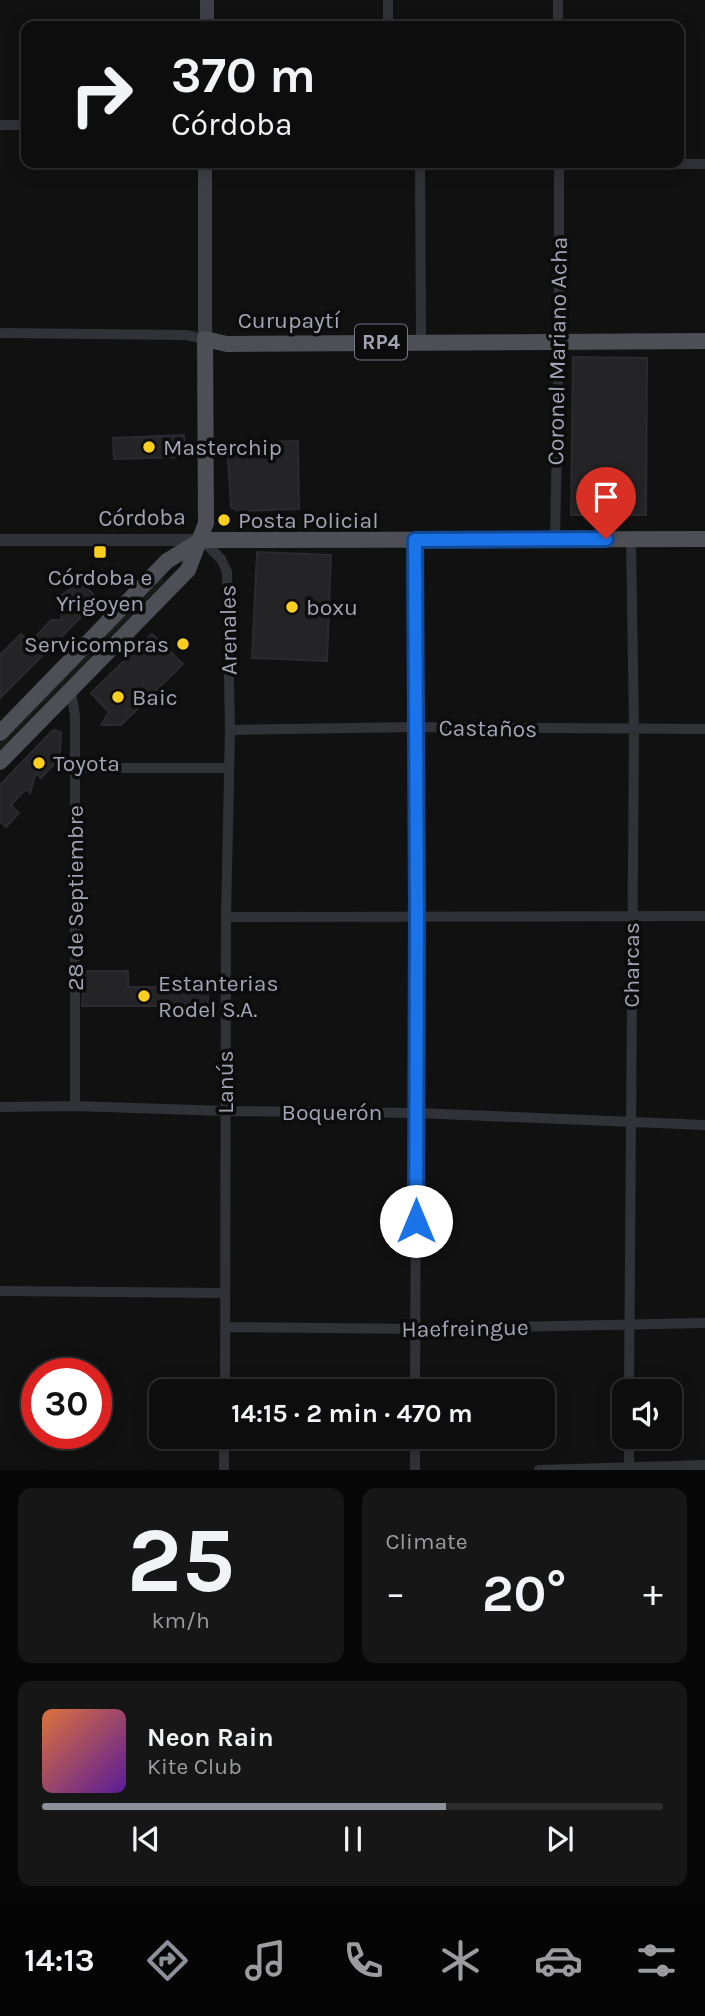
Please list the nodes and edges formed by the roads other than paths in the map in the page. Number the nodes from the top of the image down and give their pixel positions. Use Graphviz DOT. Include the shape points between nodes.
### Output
graph roads {
  1 [pos="207,0"];
  2 [pos="388,0"];
  3 [pos="558,0"];
  4 [pos="207,21"];
  5 [pos="388,21"];
  6 [pos="558,21"];
  7 [pos="0,125"];
  8 [pos="21,125"];
  9 [pos="684,164"];
  10 [pos="705,164"];
  11 [pos="205,168"];
  12 [pos="421,168"];
  13 [pos="559,168"];
  14 [pos="0,333"];
  15 [pos="205,339"];
  16 [pos="559,341"];
  17 [pos="705,341"];
  18 [pos="421,342"];
  19 [pos="631,539"];
  20 [pos="705,539"];
  21 [pos="0,540"];
  22 [pos="201,540"];
  23 [pos="415,540"];
  24 [pos="555,540"];
  25 [pos="71,691"];
  26 [pos="415,727"];
  27 [pos="634,729"];
  28 [pos="705,729"];
  29 [pos="230,730"];
  30 [pos="0,733"];
  31 [pos="0,762"];
  32 [pos="75,768"];
  33 [pos="229,768"];
  34 [pos="705,916"];
  35 [pos="226,917"];
  36 [pos="417,917"];
  37 [pos="631,917"];
  38 [pos="75,1106"];
  39 [pos="0,1107"];
  40 [pos="225,1111"];
  41 [pos="416,1113"];
  42 [pos="631,1124"];
  43 [pos="705,1125"];
  44 [pos="0,1291"];
  45 [pos="225,1293"];
  46 [pos="705,1323"];
  47 [pos="629,1325"];
  48 [pos="225,1327"];
  49 [pos="416,1329"];
  50 [pos="225,1379"];
  51 [pos="415,1379"];
  52 [pos="629,1379"];
  53 [pos="224,1449"];
  54 [pos="415,1449"];
  55 [pos="629,1449"];
  56 [pos="705,1465"];
  57 [pos="629,1469"];
  58 [pos="224,1470"];
  59 [pos="415,1470"];
  60 [pos="539,1470"];
  1 -- 4 [label="main road"];
  2 -- 5 [label="street"];
  3 -- 6 [label="street"];
  7 -- 8 [label="street"];
  9 -- 10 [label="street"];
  11 -- 15 [label="main road"];
  12 -- 18 [label="street"];
  13 -- 16 [label="street, Coronel Mariano Acha"];
  14 -- 15 [label="street, Curupaytí"];
  15 -- 18 [label="main road, Curupaytí / RP4" via="227,344"];
  15 -- 22 [label="main road" via="206,523"];
  16 -- 17 [label="main road, Curupaytí / RP4"];
  16 -- 18 [label="main road, Curupaytí / RP4"];
  16 -- 24 [label="street, Coronel Mariano Acha"];
  19 -- 20 [label="main road, Córdoba"];
  19 -- 24 [label="main road, Córdoba"];
  19 -- 27 [label="street, Charcas"];
  21 -- 22 [label="street, Córdoba"];
  22 -- 23 [label="main road, Córdoba"];
  22 -- 25 [label="main road" via="188,569"];
  22 -- 29 [label="street, Arenales" via="221,559 227,572"];
  22 -- 30 [label="main road" via="167,561"];
  23 -- 24 [label="main road, Córdoba"];
  23 -- 26 [label="street"];
  25 -- 31 [label="main road"];
  25 -- 32 [label="street, 28 de Septiembre"];
  26 -- 27 [label="street, Castaños"];
  26 -- 29 [label="street, Castaños"];
  26 -- 36 [label="street"];
  27 -- 28 [label="street, Castaños"];
  27 -- 37 [label="street, Charcas"];
  29 -- 33 [label="street, Lanús"];
  32 -- 33 [label="street"];
  32 -- 38 [label="street, 28 de Septiembre"];
  33 -- 35 [label="street, Lanús"];
  34 -- 37 [label="street"];
  35 -- 36 [label="street"];
  35 -- 40 [label="street, Lanús"];
  36 -- 37 [label="street"];
  36 -- 41 [label="street"];
  37 -- 42 [label="street, Charcas"];
  38 -- 39 [label="street, Boquerón"];
  38 -- 40 [label="street, Boquerón"];
  40 -- 41 [label="street, Boquerón"];
  40 -- 45 [label="street, Lanús"];
  41 -- 42 [label="street, Boquerón"];
  41 -- 49 [label="street"];
  42 -- 43 [label="street, Boquerón"];
  42 -- 47 [label="street, Charcas"];
  44 -- 45 [label="street"];
  45 -- 48 [label="street, Lanús"];
  46 -- 47 [label="street, Haefreingue"];
  47 -- 49 [label="street, Haefreingue"];
  47 -- 52 [label="street, Charcas"];
  48 -- 49 [label="street, Haefreingue"];
  48 -- 50 [label="street, Lanús"];
  49 -- 51 [label="street"];
  53 -- 58 [label="street"];
  54 -- 59 [label="street"];
  55 -- 57 [label="street"];
  56 -- 57 [label="street"];
  57 -- 60 [label="street"];
}
